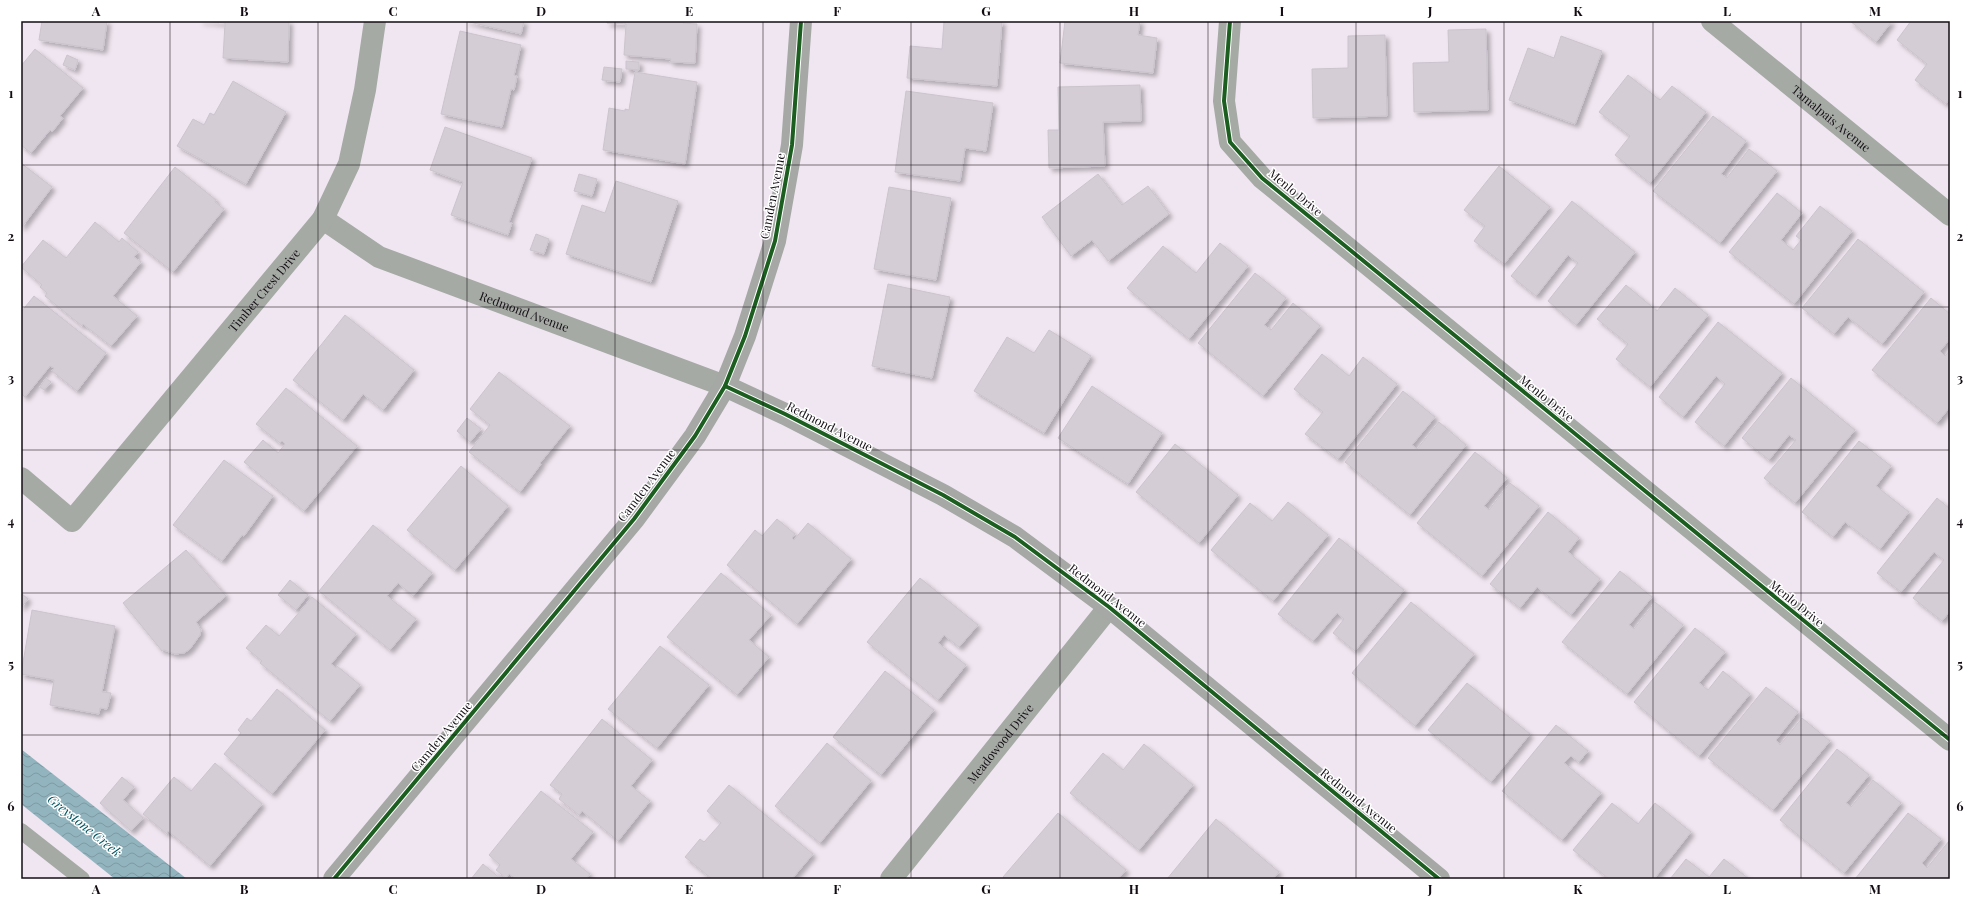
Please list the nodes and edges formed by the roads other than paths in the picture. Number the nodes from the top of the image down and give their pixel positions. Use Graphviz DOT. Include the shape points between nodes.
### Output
graph roads {
  1 [pos="375,21"];
  2 [pos="801,21"];
  3 [pos="1230,21"];
  4 [pos="1712,21"];
  5 [pos="1950,215"];
  6 [pos="323,219"];
  7 [pos="725,386"];
  8 [pos="21,478"];
  9 [pos="1109,607"];
  10 [pos="1950,740"];
  11 [pos="21,831"];
  12 [pos="82,879"];
  13 [pos="334,879"];
  14 [pos="891,879"];
  15 [pos="1439,879"];
  1 -- 6 [label="street, Timber Crest Drive" via="365,90 349,164"];
  2 -- 7 [label="street, Camden Avenue" via="792,146 775,241 746,336"];
  3 -- 10 [label="street, Menlo Drive" via="1224,101 1230,142 1262,178"];
  4 -- 5 [label="street, Tamalpais Avenue"];
  6 -- 7 [label="street, Redmond Avenue" via="379,257"];
  6 -- 8 [label="street, Timber Crest Drive" via="72,521"];
  7 -- 9 [label="street, Redmond Avenue" via="943,495 1015,537"];
  7 -- 13 [label="street, Camden Avenue" via="695,436 634,519"];
  9 -- 14 [label="street, Meadowood Drive"];
  9 -- 15 [label="street, Redmond Avenue"];
  11 -- 12 [label="lane"];
}
